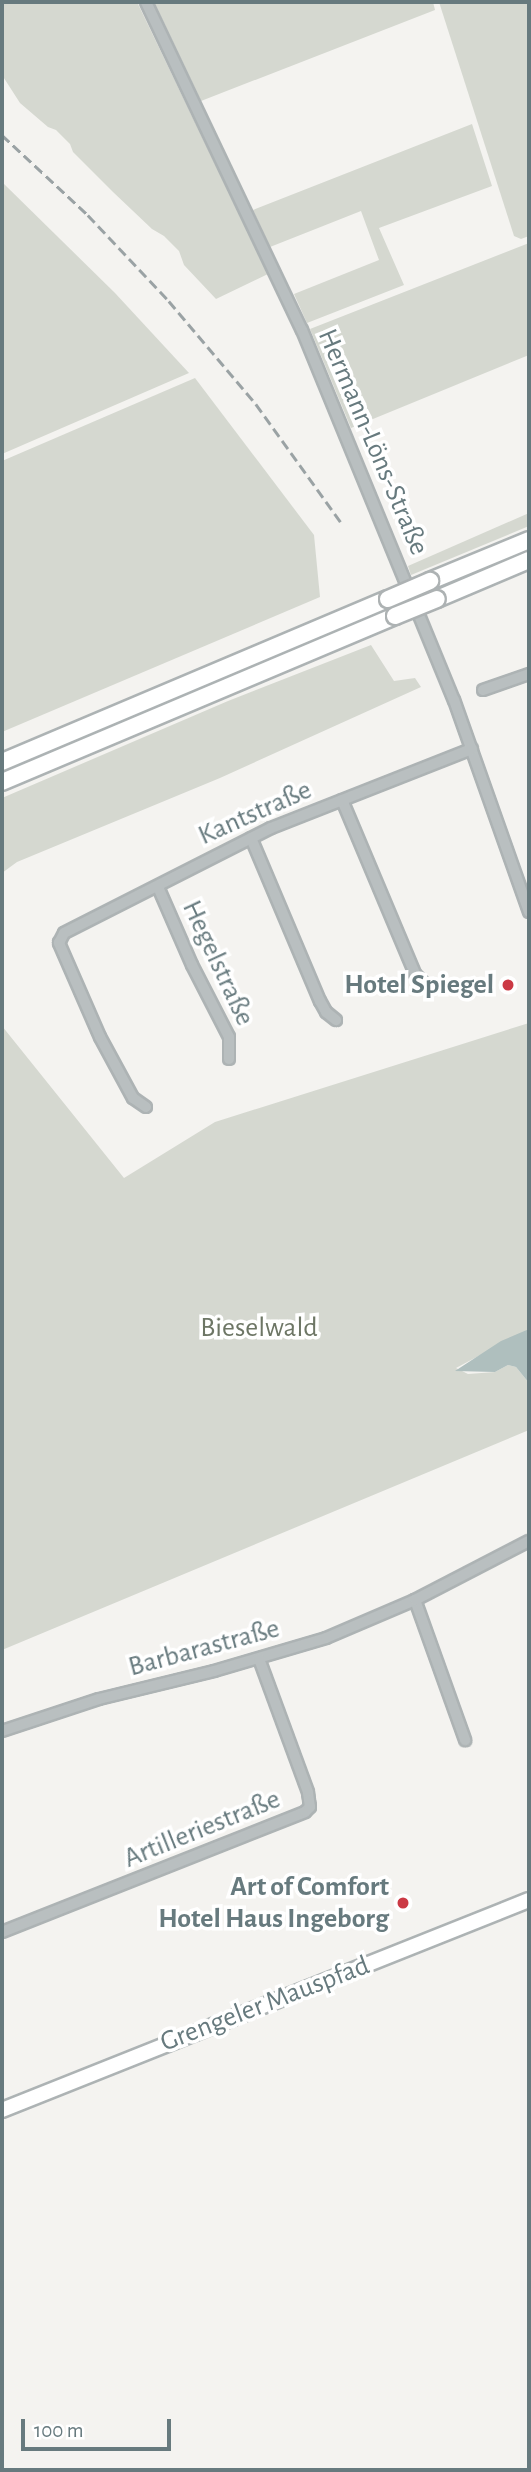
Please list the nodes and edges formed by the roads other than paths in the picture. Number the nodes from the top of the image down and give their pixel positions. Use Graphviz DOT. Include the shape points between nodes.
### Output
graph roads {
  1 [pos="146,2"];
  2 [pos="529,540"];
  3 [pos="529,559"];
  4 [pos="529,674"];
  5 [pos="483,690"];
  6 [pos="472,749"];
  7 [pos="2,762"];
  8 [pos="2,782"];
  9 [pos="342,800"];
  10 [pos="251,838"];
  11 [pos="524,879"];
  12 [pos="158,887"];
  13 [pos="529,912"];
  14 [pos="429,988"];
  15 [pos="336,1020"];
  16 [pos="229,1059"];
  17 [pos="146,1107"];
  18 [pos="529,1541"];
  19 [pos="415,1600"];
  20 [pos="259,1659"];
  21 [pos="2,1731"];
  22 [pos="465,1740"];
  23 [pos="529,1900"];
  24 [pos="2,1932"];
  25 [pos="2,2110"];
  1 -- 6 [label="street, Hermann-Löns-Straße" via="295,314"];
  2 -- 7 [label="highway, bridge"];
  3 -- 8 [label="highway, bridge"];
  4 -- 5 [label="street"];
  6 -- 9 [label="street, Kantstraße"];
  6 -- 11 [label="street, Hermann-Löns-Straße"];
  9 -- 10 [label="street, Kantstraße"];
  9 -- 14 [label="street" via="415,974"];
  10 -- 12 [label="street, Kantstraße"];
  10 -- 15 [label="street" via="320,1001"];
  11 -- 13 [label="street, Hermann-Löns-Straße"];
  12 -- 16 [label="street, Hegelstraße" via="229,1037"];
  12 -- 17 [label="street, Kantstraße" via="64,933 59,943 100,1037 133,1098"];
  18 -- 19 [label="street, Barbarastraße"];
  19 -- 20 [label="street, Barbarastraße"];
  19 -- 22 [label="street"];
  20 -- 21 [label="street, Barbarastraße" via="99,1699"];
  20 -- 24 [label="street, Artilleriestraße" via="308,1792 306,1812"];
  23 -- 25 [label="main road, Grengeler Mauspfad"];
}
